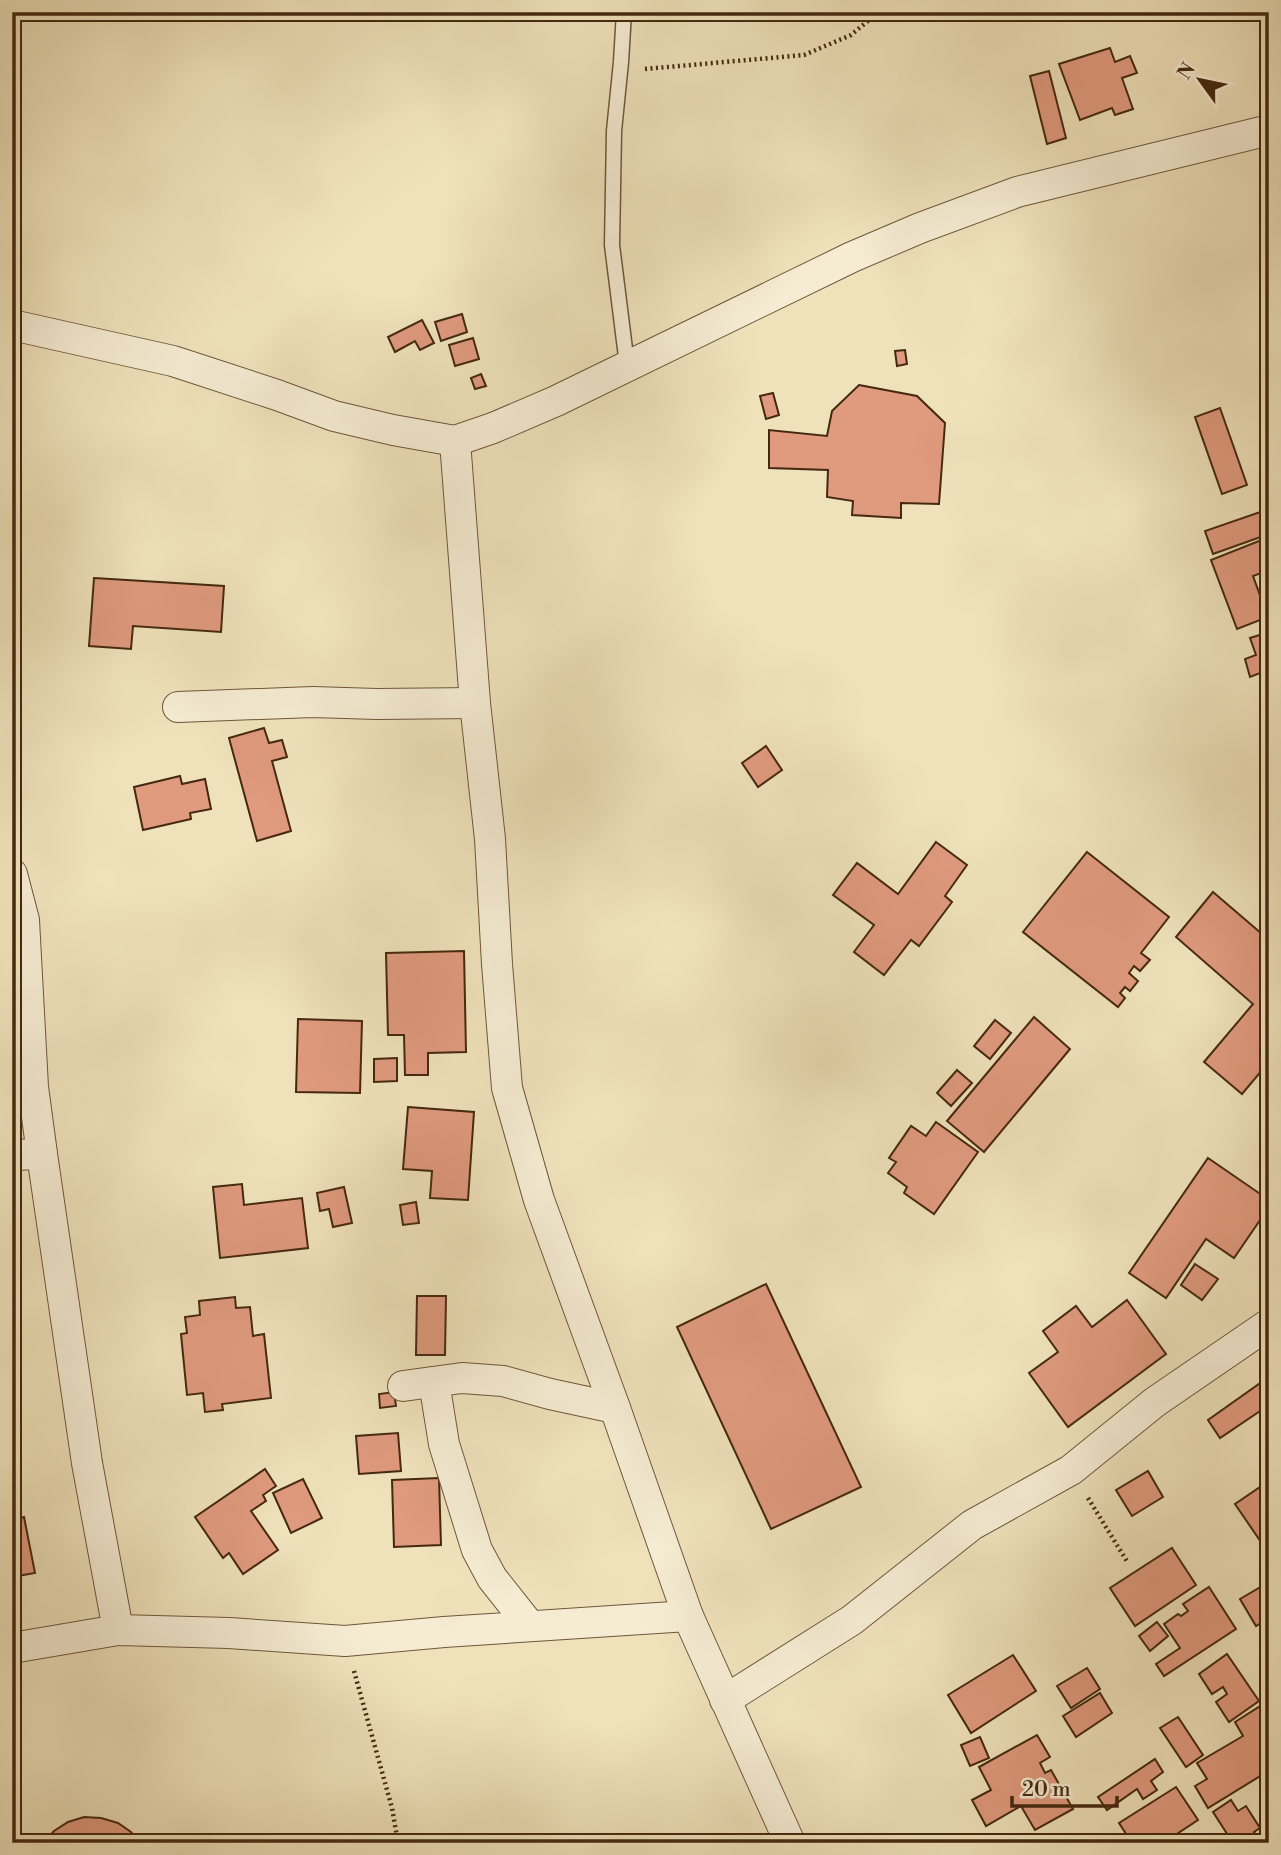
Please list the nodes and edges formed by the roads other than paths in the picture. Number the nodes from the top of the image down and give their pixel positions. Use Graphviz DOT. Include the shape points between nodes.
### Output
graph roads {
  1 [pos="624,12"];
  2 [pos="1269,130"];
  3 [pos="12,325"];
  4 [pos="627,365"];
  5 [pos="455,441"];
  6 [pos="475,703"];
  7 [pos="178,707"];
  8 [pos="12,874"];
  9 [pos="42,1154"];
  10 [pos="12,1155"];
  11 [pos="1269,1324"];
  12 [pos="434,1382"];
  13 [pos="403,1386"];
  14 [pos="615,1408"];
  15 [pos="688,1616"];
  16 [pos="530,1626"];
  17 [pos="118,1630"];
  18 [pos="12,1648"];
  19 [pos="725,1700"];
  20 [pos="790,1843"];
  1 -- 4 [label="lane" via="614,131 612,245"];
  2 -- 4 [label="street" via="1005,196 852,257"];
  3 -- 5 [label="street" via="173,361 334,416"];
  4 -- 5 [label="street" via="544,406"];
  5 -- 6 [label="street"];
  6 -- 7 [label="street"];
  6 -- 14 [label="street" via="490,839 507,1088 539,1200"];
  8 -- 9 [label="street" via="24,920 33,1087"];
  9 -- 10 [label="street"];
  9 -- 17 [label="street" via="87,1463"];
  11 -- 19 [label="street" via="1155,1402 1071,1470 972,1525 852,1620"];
  12 -- 13 [label="street"];
  12 -- 14 [label="street" via="462,1378 503,1381"];
  12 -- 16 [label="street" via="444,1444 477,1550 492,1578"];
  14 -- 15 [label="street"];
  15 -- 16 [label="street"];
  15 -- 19 [label="street"];
  16 -- 17 [label="street" via="345,1641"];
  17 -- 18 [label="street"];
  19 -- 20 [label="street"];
}
